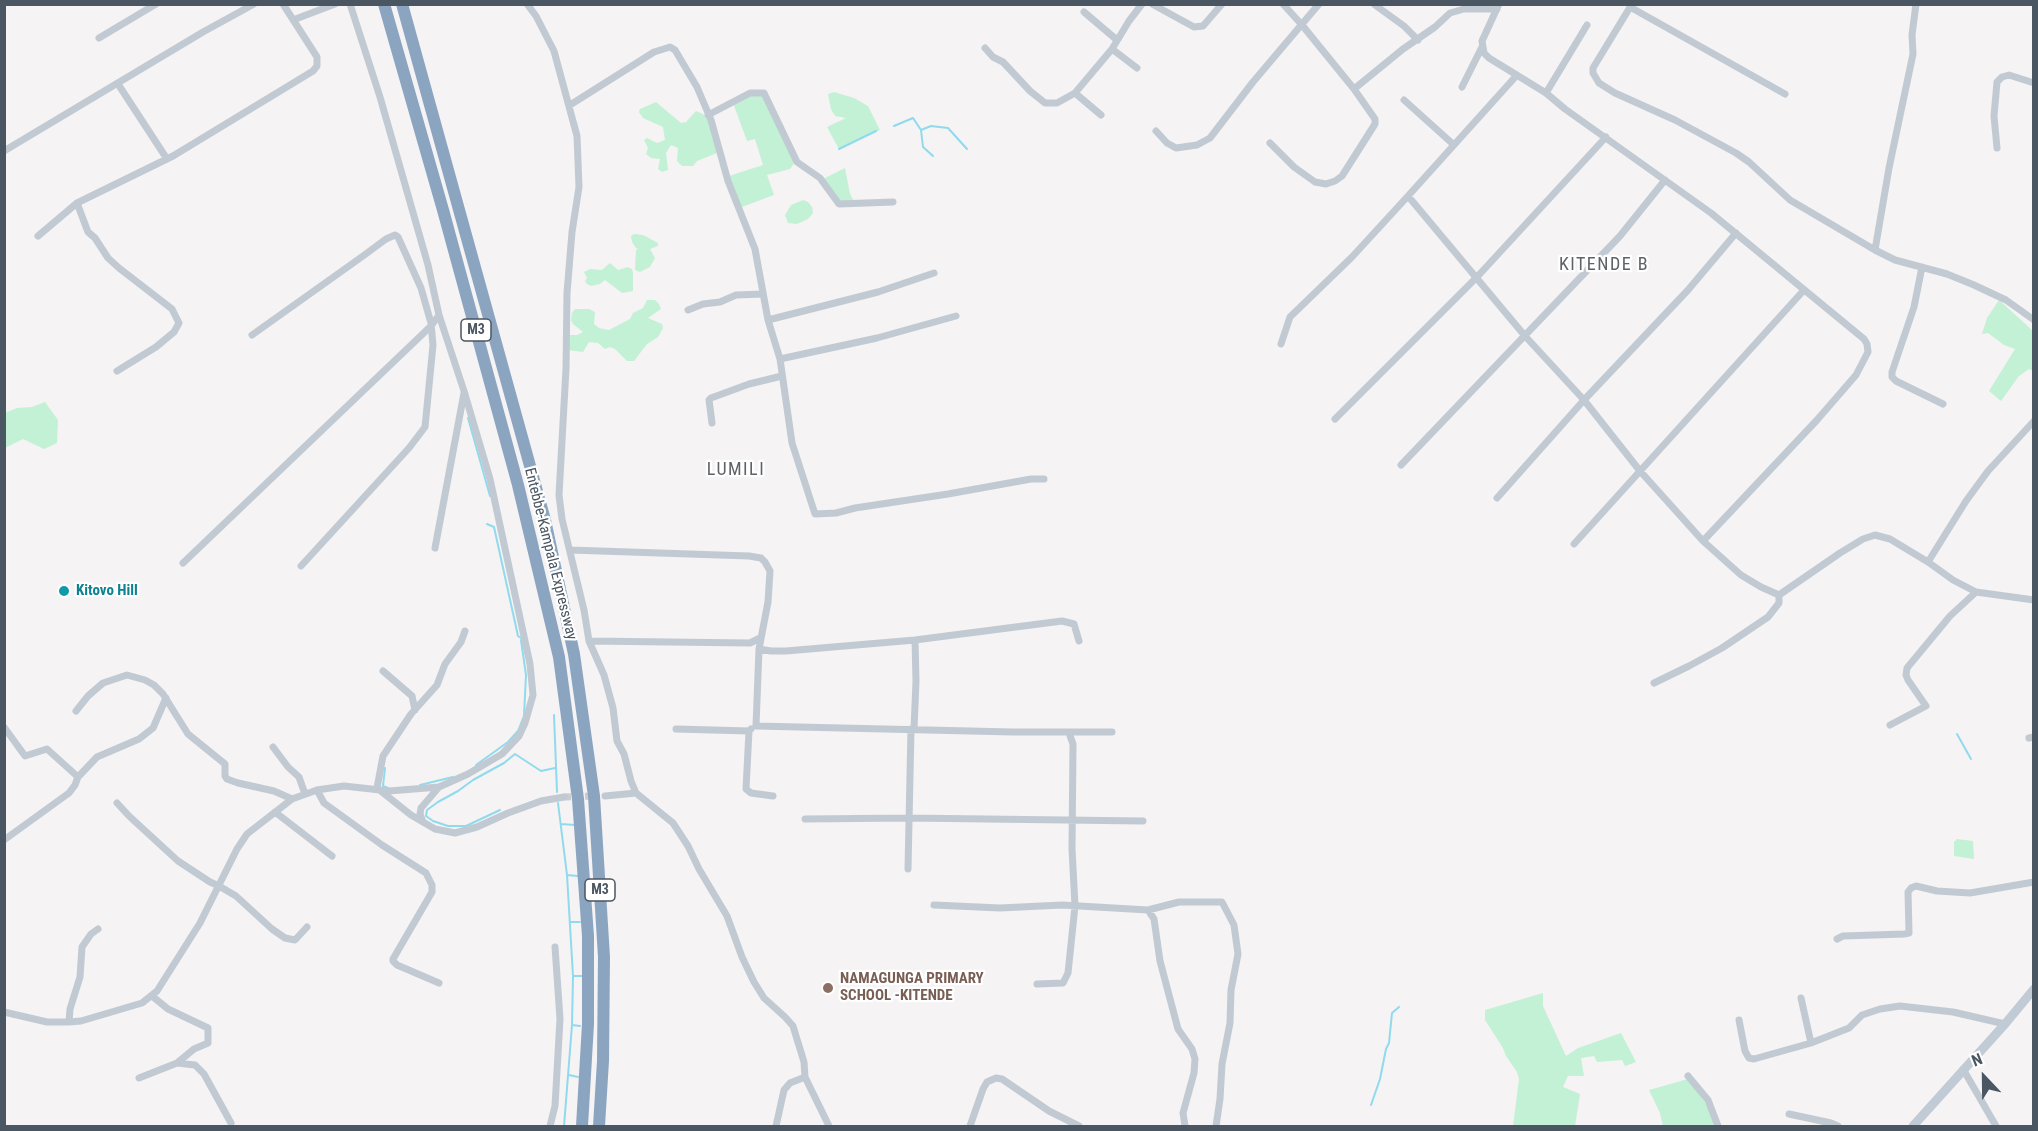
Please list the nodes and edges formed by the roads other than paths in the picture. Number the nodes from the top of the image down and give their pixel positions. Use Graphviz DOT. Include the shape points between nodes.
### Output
graph roads {
  1 [pos="156,4"];
  2 [pos="254,4"];
  3 [pos="283,4"];
  4 [pos="335,4"];
  5 [pos="350,4"];
  6 [pos="384,4"];
  7 [pos="402,4"];
  8 [pos="527,4"];
  9 [pos="1142,4"];
  10 [pos="1152,4"];
  11 [pos="1222,4"];
  12 [pos="1283,4"];
  13 [pos="1319,4"];
  14 [pos="1916,4"];
  15 [pos="1375,5"];
  16 [pos="1631,6"];
  17 [pos="1498,7"];
  18 [pos="1084,12"];
  19 [pos="292,20"];
  20 [pos="1302,25"];
  21 [pos="1587,26"];
  22 [pos="99,38"];
  23 [pos="1117,40"];
  24 [pos="1418,40"];
  25 [pos="1482,47"];
  26 [pos="985,48"];
  27 [pos="1112,49"];
  28 [pos="1137,68"];
  29 [pos="1517,75"];
  30 [pos="2034,83"];
  31 [pos="118,84"];
  32 [pos="1462,87"];
  33 [pos="1354,88"];
  34 [pos="1076,93"];
  35 [pos="1546,93"];
  36 [pos="1785,94"];
  37 [pos="1404,100"];
  38 [pos="570,105"];
  39 [pos="708,115"];
  40 [pos="1101,115"];
  41 [pos="1156,130"];
  42 [pos="1606,137"];
  43 [pos="1270,143"];
  44 [pos="1454,145"];
  45 [pos="1997,148"];
  46 [pos="4,151"];
  47 [pos="167,159"];
  48 [pos="1665,180"];
  49 [pos="1408,196"];
  50 [pos="893,202"];
  51 [pos="77,203"];
  52 [pos="1736,233"];
  53 [pos="38,236"];
  54 [pos="1875,250"];
  55 [pos="1922,267"];
  56 [pos="934,273"];
  57 [pos="1477,277"];
  58 [pos="1804,290"];
  59 [pos="763,294"];
  60 [pos="688,310"];
  61 [pos="439,315"];
  62 [pos="956,316"];
  63 [pos="768,320"];
  64 [pos="2034,320"];
  65 [pos="431,326"];
  66 [pos="252,335"];
  67 [pos="1525,336"];
  68 [pos="1281,344"];
  69 [pos="780,359"];
  70 [pos="117,371"];
  71 [pos="782,376"];
  72 [pos="464,391"];
  73 [pos="1584,400"];
  74 [pos="1942,404"];
  75 [pos="1335,419"];
  76 [pos="2034,421"];
  77 [pos="712,423"];
  78 [pos="1401,465"];
  79 [pos="1640,471"];
  80 [pos="1044,479"];
  81 [pos="1497,498"];
  82 [pos="1703,541"];
  83 [pos="1574,544"];
  84 [pos="435,548"];
  85 [pos="570,550"];
  86 [pos="1928,562"];
  87 [pos="183,563"];
  88 [pos="300,566"];
  89 [pos="1976,592"];
  90 [pos="1779,595"];
  91 [pos="2034,600"];
  92 [pos="465,631"];
  93 [pos="760,638"];
  94 [pos="915,640"];
  95 [pos="589,641"];
  96 [pos="1079,641"];
  97 [pos="759,649"];
  98 [pos="383,670"];
  99 [pos="1654,683"];
  100 [pos="166,698"];
  101 [pos="414,710"];
  102 [pos="76,711"];
  103 [pos="1890,725"];
  104 [pos="756,726"];
  105 [pos="4,727"];
  106 [pos="676,729"];
  107 [pos="912,729"];
  108 [pos="749,730"];
  109 [pos="1112,732"];
  110 [pos="1069,733"];
  111 [pos="273,747"];
  112 [pos="78,777"];
  113 [pos="440,787"];
  114 [pos="376,789"];
  115 [pos="317,790"];
  116 [pos="636,793"];
  117 [pos="304,794"];
  118 [pos="605,796"];
  119 [pos="772,796"];
  120 [pos="564,798"];
  121 [pos="292,799"];
  122 [pos="117,802"];
  123 [pos="275,812"];
  124 [pos="908,818"];
  125 [pos="805,819"];
  126 [pos="1072,820"];
  127 [pos="1143,822"];
  128 [pos="423,823"];
  129 [pos="4,840"];
  130 [pos="332,856"];
  131 [pos="908,869"];
  132 [pos="2034,882"];
  133 [pos="219,886"];
  134 [pos="934,905"];
  135 [pos="1075,906"];
  136 [pos="1148,910"];
  137 [pos="307,927"];
  138 [pos="98,930"];
  139 [pos="1837,939"];
  140 [pos="555,947"];
  141 [pos="439,983"];
  142 [pos="1036,984"];
  143 [pos="2034,989"];
  144 [pos="152,996"];
  145 [pos="1801,998"];
  146 [pos="4,1012"];
  147 [pos="1739,1020"];
  148 [pos="69,1022"];
  149 [pos="2005,1024"];
  150 [pos="1811,1043"];
  151 [pos="177,1063"];
  152 [pos="1963,1069"];
  153 [pos="1688,1076"];
  154 [pos="805,1077"];
  155 [pos="139,1078"];
  156 [pos="1788,1114"];
  157 [pos="231,1123"];
  158 [pos="550,1126"];
  159 [pos="582,1126"];
  160 [pos="599,1126"];
  161 [pos="776,1126"];
  162 [pos="829,1126"];
  163 [pos="970,1126"];
  164 [pos="1079,1126"];
  165 [pos="1185,1126"];
  166 [pos="1216,1126"];
  167 [pos="1718,1126"];
  168 [pos="1838,1126"];
  169 [pos="1913,1126"];
  170 [pos="1996,1126"];
  1 -- 22 [label="street"];
  2 -- 31 [label="street"];
  3 -- 19 [label="street"];
  4 -- 19 [label="street"];
  5 -- 61 [label="street" via="381,97"];
  6 -- 159 [label="highway, Entebbe-Kampala Expressway / M3" via="518,485 561,667 578,799 588,936"];
  7 -- 160 [label="highway, Entebbe-Kampala Expressway / M3" via="545,520 574,654 594,796 604,957"];
  8 -- 38 [label="street" via="554,51"];
  9 -- 23 [label="street"];
  10 -- 11 [label="street" via="1194,27 1203,26"];
  12 -- 20 [label="street"];
  13 -- 20 [label="street"];
  14 -- 54 [label="street" via="1913,54"];
  15 -- 24 [label="street"];
  16 -- 36 [label="street"];
  16 -- 54 [label="street" via="1593,68 1599,83 1736,153 1790,200"];
  17 -- 24 [label="street" via="1456,10"];
  17 -- 25 [label="street"];
  18 -- 23 [label="street"];
  19 -- 47 [label="street" via="317,57 316,68"];
  20 -- 33 [label="street"];
  20 -- 41 [label="street" via="1210,138 1197,145 1176,148"];
  21 -- 35 [label="street"];
  23 -- 27 [label="street"];
  24 -- 33 [label="street"];
  25 -- 29 [label="street" via="1489,58"];
  25 -- 32 [label="street"];
  26 -- 34 [label="street" via="1045,103 1057,103"];
  27 -- 28 [label="street"];
  27 -- 34 [label="street"];
  29 -- 35 [label="street"];
  29 -- 44 [label="street"];
  30 -- 45 [label="street" via="2009,75 1997,82"];
  31 -- 46 [label="street"];
  31 -- 47 [label="street"];
  33 -- 43 [label="street" via="1375,124 1335,181 1315,182"];
  34 -- 40 [label="street"];
  35 -- 42 [label="street"];
  37 -- 44 [label="street"];
  38 -- 39 [label="street" via="654,52 670,47 697,87"];
  38 -- 85 [label="street" via="578,136 579,187 567,294 559,495"];
  39 -- 50 [label="street" via="750,93 764,93 797,162 820,178 839,204"];
  39 -- 59 [label="street" via="755,249"];
  42 -- 48 [label="street"];
  42 -- 57 [label="street"];
  44 -- 49 [label="street"];
  47 -- 51 [label="street"];
  48 -- 52 [label="street"];
  48 -- 67 [label="street" via="1620,236"];
  49 -- 57 [label="street"];
  49 -- 68 [label="street" via="1353,257 1290,317"];
  51 -- 53 [label="street"];
  51 -- 70 [label="street" via="88,232 108,258 172,309 178,323 174,332 156,347"];
  52 -- 58 [label="street"];
  52 -- 73 [label="street"];
  54 -- 55 [label="street"];
  55 -- 64 [label="street" via="2006,300"];
  55 -- 74 [label="street" via="1892,377"];
  56 -- 63 [label="street" via="878,292"];
  57 -- 67 [label="street"];
  57 -- 75 [label="street"];
  58 -- 79 [label="street"];
  58 -- 82 [label="street" via="1864,339 1868,352 1856,375 1833,402"];
  59 -- 60 [label="street" via="736,296"];
  59 -- 63 [label="street"];
  61 -- 65 [label="street"];
  61 -- 72 [label="street"];
  62 -- 69 [label="street"];
  63 -- 69 [label="street"];
  65 -- 66 [label="street" via="421,288 394,235"];
  65 -- 87 [label="street"];
  65 -- 88 [label="street" via="433,345 425,427"];
  67 -- 73 [label="street"];
  67 -- 78 [label="street"];
  69 -- 71 [label="street"];
  71 -- 77 [label="street" via="715,395 709,400"];
  71 -- 80 [label="street" via="792,442 815,513 836,513"];
  72 -- 84 [label="street"];
  72 -- 113 [label="street" via="490,479 523,628 533,695 519,736 502,754"];
  73 -- 79 [label="street"];
  73 -- 81 [label="street"];
  76 -- 86 [label="street" via="1988,471"];
  79 -- 82 [label="street"];
  79 -- 83 [label="street"];
  82 -- 90 [label="street" via="1741,574"];
  85 -- 93 [label="street" via="761,558 770,571"];
  85 -- 95 [label="street"];
  86 -- 89 [label="street"];
  86 -- 90 [label="street" via="1890,539 1875,535 1840,553"];
  89 -- 91 [label="street"];
  89 -- 103 [label="street" via="1950,616 1907,668 1908,680 1926,706"];
  90 -- 99 [label="street" via="1779,603 1768,617 1722,648"];
  92 -- 101 [label="street" via="437,685"];
  93 -- 95 [label="street" via="750,643"];
  93 -- 97 [label="street"];
  94 -- 96 [label="street" via="1062,621 1074,624"];
  94 -- 97 [label="street" via="786,651"];
  94 -- 107 [label="street"];
  95 -- 116 [label="street" via="604,675 617,741"];
  97 -- 104 [label="street"];
  98 -- 101 [label="street" via="412,696"];
  100 -- 102 [label="street" via="154,685 127,675 103,683"];
  100 -- 112 [label="street" via="153,728 97,757"];
  100 -- 121 [label="street" via="188,734 225,764 227,779 274,790"];
  101 -- 114 [label="street" via="383,756"];
  104 -- 107 [label="street"];
  104 -- 108 [label="street"];
  105 -- 112 [label="street" via="25,756 47,749"];
  106 -- 108 [label="street"];
  107 -- 110 [label="street"];
  107 -- 124 [label="street"];
  108 -- 119 [label="street" via="746,789"];
  109 -- 110 [label="street"];
  110 -- 126 [label="street" via="1073,744"];
  111 -- 117 [label="street" via="299,777"];
  112 -- 129 [label="street" via="69,793"];
  113 -- 114 [label="street"];
  113 -- 128 [label="street" via="421,808"];
  114 -- 115 [label="street" via="344,786"];
  114 -- 128 [label="street"];
  115 -- 117 [label="street"];
  115 -- 141 [label="street" via="324,803 426,873 432,892 393,958 397,965"];
  116 -- 118 [label="street"];
  116 -- 154 [label="street" via="673,823 688,846 728,916 754,982 764,998 793,1026"];
  117 -- 121 [label="street"];
  120 -- 128 [label="street" via="541,801 455,833"];
  121 -- 123 [label="street"];
  122 -- 133 [label="street" via="167,852"];
  123 -- 130 [label="street"];
  123 -- 133 [label="street" via="248,834"];
  124 -- 125 [label="street"];
  124 -- 126 [label="street"];
  124 -- 131 [label="street"];
  126 -- 127 [label="street"];
  126 -- 135 [label="street"];
  132 -- 139 [label="street" via="1970,893 1916,886 1908,892 1909,933"];
  133 -- 137 [label="street" via="285,938 296,940"];
  133 -- 144 [label="street" via="200,923"];
  134 -- 135 [label="street"];
  135 -- 136 [label="street"];
  135 -- 142 [label="street" via="1066,980 1063,984"];
  136 -- 165 [label="street" via="1154,919 1160,961 1178,1029 1195,1059 1183,1113"];
  136 -- 166 [label="street" via="1179,902 1222,902 1234,925 1238,954"];
  138 -- 148 [label="street" via="82,947 80,977"];
  140 -- 158 [label="street" via="560,1018 555,1106"];
  143 -- 149 [label="main road"];
  144 -- 148 [label="street" via="133,1006"];
  144 -- 151 [label="street" via="168,1009 208,1028 208,1043"];
  145 -- 150 [label="street"];
  146 -- 148 [label="street" via="47,1022"];
  147 -- 150 [label="street" via="1749,1058"];
  149 -- 150 [label="street" via="1953,1012 1900,1006 1862,1015 1849,1028"];
  149 -- 152 [label="main road"];
  151 -- 155 [label="street"];
  151 -- 157 [label="street" via="195,1065 204,1074"];
  152 -- 169 [label="main road"];
  152 -- 170 [label="street"];
  153 -- 167 [label="street" via="1708,1100"];
  154 -- 161 [label="street" via="784,1090"];
  154 -- 162 [label="street"];
  156 -- 168 [label="street"];
  163 -- 164 [label="street" via="987,1082 1002,1078 1049,1111"];
}
